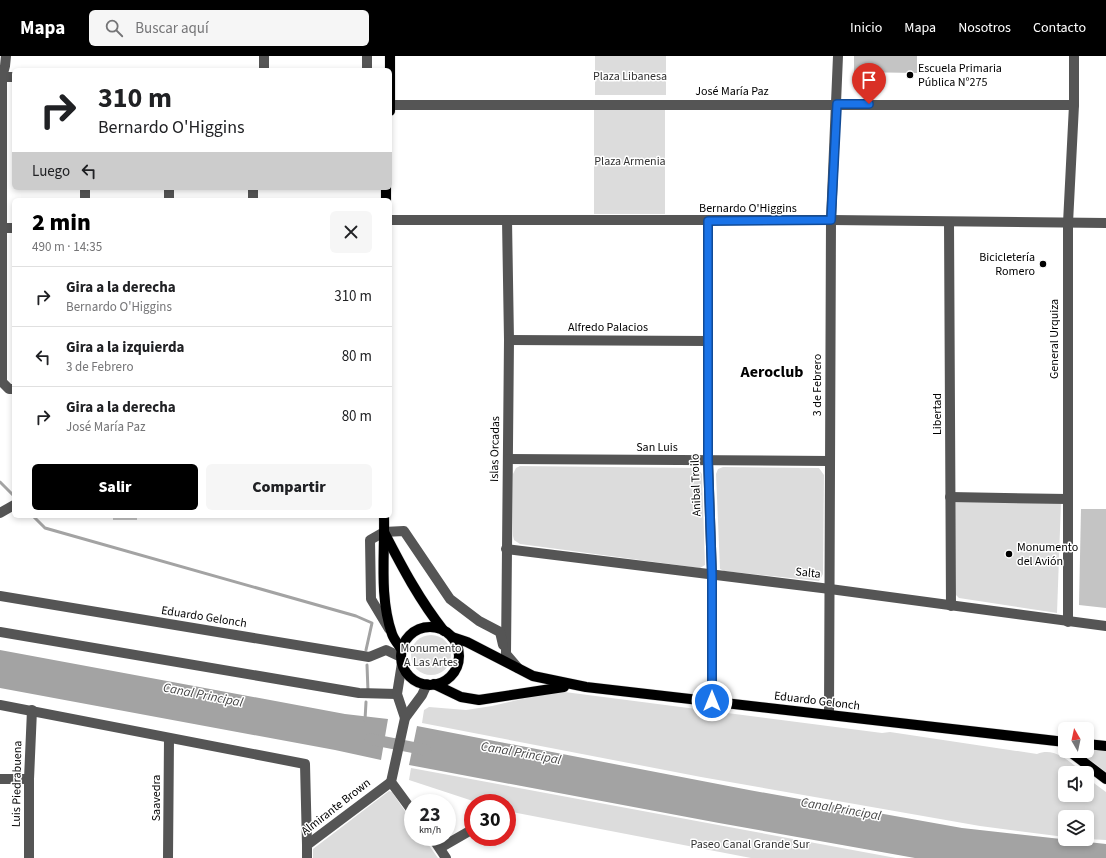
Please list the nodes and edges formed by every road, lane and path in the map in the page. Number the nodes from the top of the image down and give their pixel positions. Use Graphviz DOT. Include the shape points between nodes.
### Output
graph roads {
  1 [pos="6,56"];
  2 [pos="264,56"];
  3 [pos="367,56"];
  4 [pos="390,56"];
  5 [pos="838,56"];
  6 [pos="1074,56"];
  7 [pos="264,68"];
  8 [pos="367,68"];
  9 [pos="390,68"];
  10 [pos="1,77"];
  11 [pos="12,77"];
  12 [pos="837,104"];
  13 [pos="392,105"];
  14 [pos="1074,105"];
  15 [pos="392,220"];
  16 [pos="507,220"];
  17 [pos="831,220"];
  18 [pos="708,221"];
  19 [pos="949,222"];
  20 [pos="1068,222"];
  21 [pos="1106,223"];
  22 [pos="1,228"];
  23 [pos="12,228"];
  24 [pos="509,340"];
  25 [pos="708,341"];
  26 [pos="12,389"];
  27 [pos="508,459"];
  28 [pos="708,460"];
  29 [pos="829,462"];
  30 [pos="950,498"];
  31 [pos="1067,499"];
  32 [pos="12,507"];
  33 [pos="0,513"];
  34 [pos="384,518"];
  35 [pos="384,532"];
  36 [pos="506,549"];
  37 [pos="712,575"];
  38 [pos="830,589"];
  39 [pos="0,596"];
  40 [pos="950,606"];
  41 [pos="1068,622"];
  42 [pos="1106,626"];
  43 [pos="0,632"];
  44 [pos="448,634"];
  45 [pos="392,635"];
  46 [pos="506,654"];
  47 [pos="402,657"];
  48 [pos="521,671"];
  49 [pos="430,684"];
  50 [pos="586,687"];
  51 [pos="397,694"];
  52 [pos="712,701"];
  53 [pos="0,705"];
  54 [pos="32,710"];
  55 [pos="829,715"];
  56 [pos="405,718"];
  57 [pos="169,739"];
  58 [pos="1046,741"];
  59 [pos="1058,742"];
  60 [pos="1058,745"];
  61 [pos="1094,745"];
  62 [pos="1106,746"];
  63 [pos="1078,758"];
  64 [pos="0,779"];
  65 [pos="29,779"];
  66 [pos="1106,779"];
  67 [pos="391,782"];
  68 [pos="404,800"];
  69 [pos="464,834"];
  70 [pos="307,845"];
  71 [pos="440,848"];
  72 [pos="29,858"];
  73 [pos="168,858"];
  74 [pos="307,858"];
  75 [pos="446,858"];
  1 -- 10 [label="street" via="6,66"];
  2 -- 7 [label="street"];
  3 -- 8 [label="street"];
  4 -- 9 [label="main road"];
  5 -- 12 [label="street, 3 de Febrero"];
  6 -- 14 [label="street, General Urquiza"];
  10 -- 11 [label="street"];
  10 -- 22 [label="street"];
  12 -- 13 [label="street, José María Paz"];
  12 -- 14 [label="street, José María Paz"];
  12 -- 17 [label="street, 3 de Febrero"];
  14 -- 20 [label="street, General Urquiza"];
  15 -- 16 [label="street, Bernardo O'Higgins"];
  16 -- 18 [label="street, Bernardo O'Higgins"];
  16 -- 24 [label="street, Islas Orcadas"];
  17 -- 18 [label="street, Bernardo O'Higgins"];
  17 -- 19 [label="street, Bernardo O'Higgins"];
  17 -- 29 [label="street, 3 de Febrero"];
  18 -- 25 [label="street, Anibal Troilo"];
  19 -- 20 [label="street, Bernardo O'Higgins"];
  19 -- 30 [label="street, Libertad"];
  20 -- 21 [label="street, Bernardo O'Higgins"];
  20 -- 31 [label="street, General Urquiza"];
  22 -- 23 [label="street"];
  22 -- 26 [label="street" via="2,382"];
  24 -- 25 [label="street, Alfredo Palacios"];
  24 -- 27 [label="street, Islas Orcadas"];
  25 -- 28 [label="street, Anibal Troilo"];
  27 -- 28 [label="street, San Luis"];
  27 -- 36 [label="street, Islas Orcadas"];
  28 -- 29 [label="street, San Luis"];
  28 -- 37 [label="street, Anibal Troilo"];
  29 -- 38 [label="street, 3 de Febrero"];
  30 -- 31 [label="street"];
  30 -- 40 [label="street, Libertad"];
  31 -- 41 [label="street, General Urquiza"];
  32 -- 33 [label="street"];
  34 -- 35 [label="main road"];
  35 -- 44 [label="main road" via="409,581 431,615"];
  35 -- 45 [label="main road" via="387,612"];
  35 -- 45 [label="street" via="370,540 371,599"];
  35 -- 46 [label="street" via="404,531 450,598 479,621 500,632"];
  36 -- 37 [label="street, Salta"];
  36 -- 46 [label="street, Islas Orcadas"];
  37 -- 38 [label="street, Salta"];
  37 -- 52 [label="street, Anibal Troilo"];
  38 -- 40 [label="street, Salta"];
  38 -- 55 [label="street, 3 de Febrero"];
  39 -- 47 [label="street, Eduardo Gelonch" via="369,657 386,650"];
  40 -- 41 [label="street, Salta"];
  41 -- 42 [label="street, Salta"];
  43 -- 51 [label="street" via="359,694"];
  44 -- 47 [label="main road, Eduardo Gelonch" via="432,627 419,630 408,638"];
  44 -- 48 [label="main road, Eduardo Gelonch"];
  44 -- 49 [label="main road" via="458,648 457,666 445,680"];
  45 -- 47 [label="main road"];
  46 -- 48 [label="street"];
  47 -- 49 [label="main road, Eduardo Gelonch" via="409,675 420,683"];
  47 -- 51 [label="street"];
  48 -- 50 [label="main road, Eduardo Gelonch"];
  49 -- 50 [label="main road, Eduardo Gelonch" via="461,697 479,700 558,686"];
  49 -- 56 [label="street"];
  50 -- 52 [label="main road, Eduardo Gelonch"];
  51 -- 56 [label="street"];
  52 -- 55 [label="main road, Eduardo Gelonch"];
  53 -- 54 [label="street"];
  54 -- 57 [label="street"];
  54 -- 65 [label="street, Luis Piedrabuena"];
  55 -- 58 [label="main road, Eduardo Gelonch"];
  56 -- 67 [label="street"];
  57 -- 70 [label="street" via="304,764"];
  57 -- 73 [label="street, Saavedra"];
  58 -- 59 [label="main road, Eduardo Gelonch"];
  58 -- 60 [label="main road, Eduardo Gelonch"];
  61 -- 62 [label="main road"];
  63 -- 66 [label="main road"];
  64 -- 65 [label="street"];
  65 -- 72 [label="street, Luis Piedrabuena"];
  67 -- 68 [label="street"];
  67 -- 70 [label="street, Almirante Brown"];
  69 -- 71 [label="street"];
  70 -- 74 [label="street, Almirante Brown"];
  71 -- 75 [label="street"];
}
